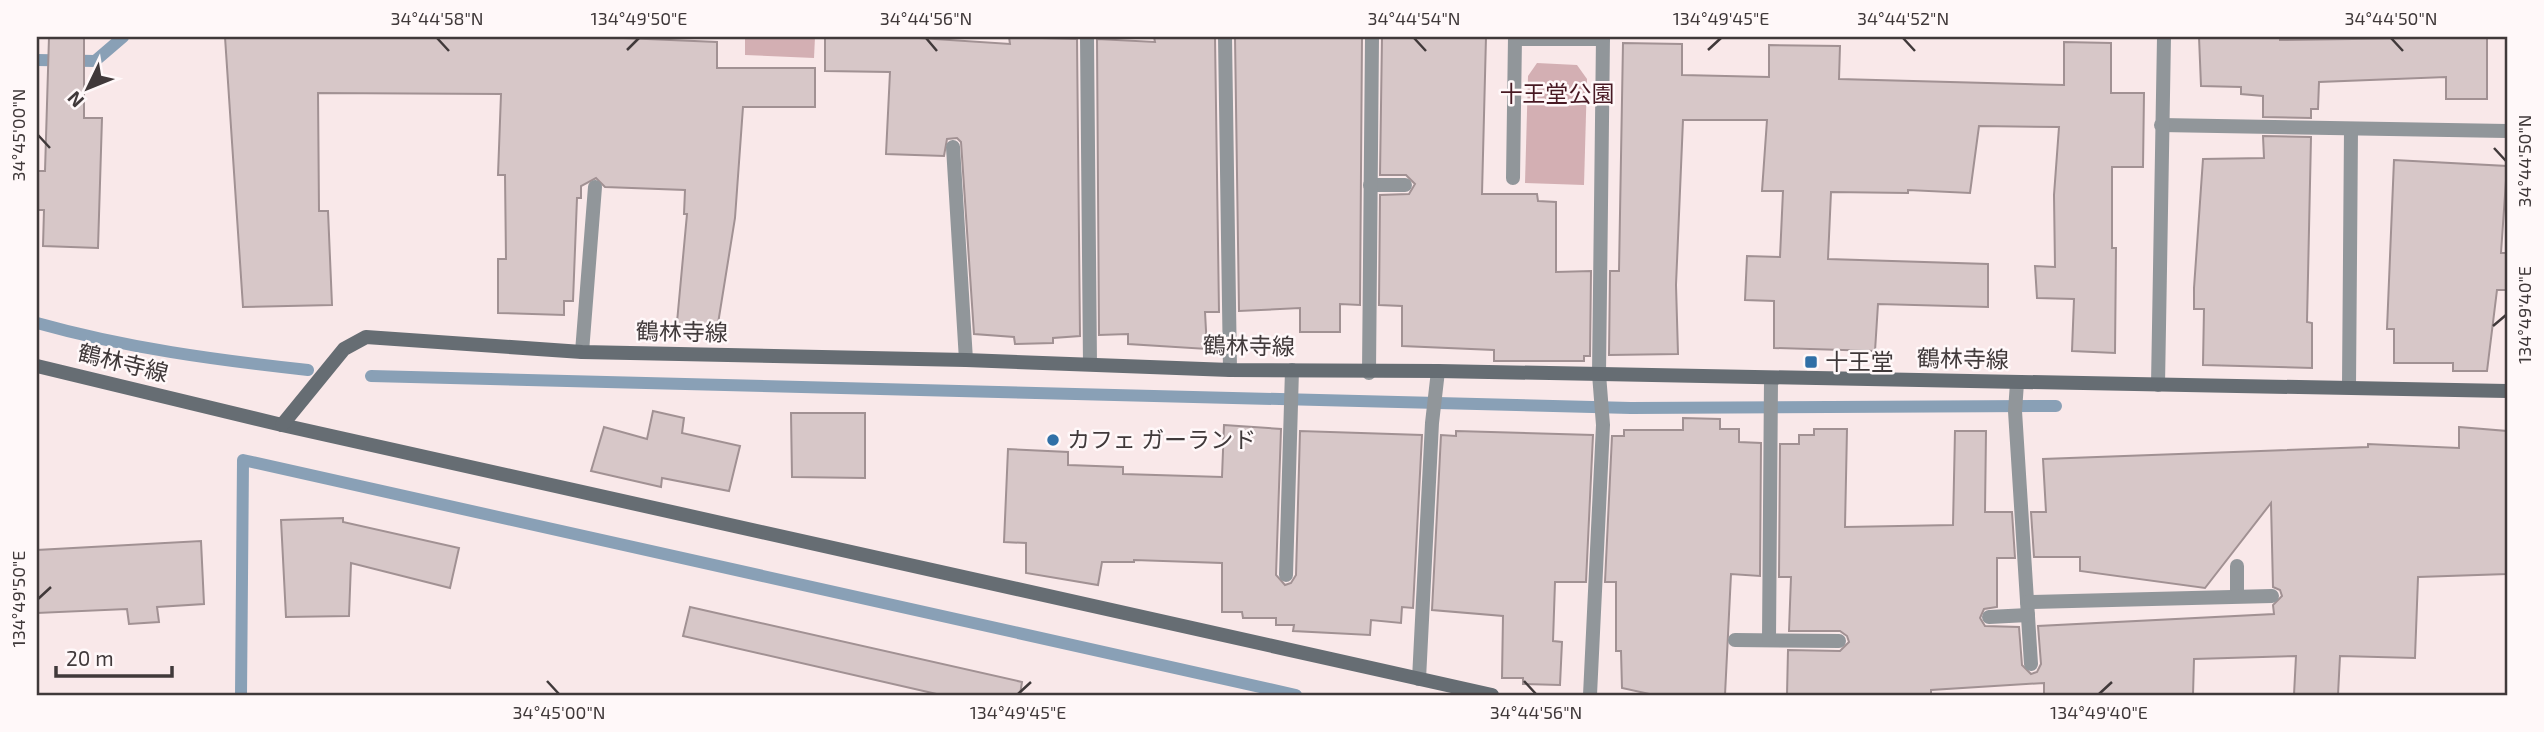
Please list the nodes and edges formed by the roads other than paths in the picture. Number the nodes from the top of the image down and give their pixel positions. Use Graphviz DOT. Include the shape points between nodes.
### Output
graph roads {
  1 [pos="1087,37"];
  2 [pos="1225,37"];
  3 [pos="1372,37"];
  4 [pos="2164,37"];
  5 [pos="1515,38"];
  6 [pos="1603,38"];
  7 [pos="2161,125"];
  8 [pos="2351,129"];
  9 [pos="2507,131"];
  10 [pos="953,147"];
  11 [pos="1513,178"];
  12 [pos="1370,185"];
  13 [pos="1405,185"];
  14 [pos="595,187"];
  15 [pos="582,352"];
  16 [pos="966,360"];
  17 [pos="1090,364"];
  18 [pos="37,366"];
  19 [pos="1292,369"];
  20 [pos="1230,370"];
  21 [pos="1438,370"];
  22 [pos="1369,373"];
  23 [pos="1599,374"];
  24 [pos="1771,379"];
  25 [pos="2018,383"];
  26 [pos="2158,385"];
  27 [pos="2349,386"];
  28 [pos="2507,391"];
  29 [pos="282,425"];
  30 [pos="2237,566"];
  31 [pos="1286,575"];
  32 [pos="2237,596"];
  33 [pos="2272,596"];
  34 [pos="2027,609"];
  35 [pos="1989,617"];
  36 [pos="1735,640"];
  37 [pos="1769,640"];
  38 [pos="1839,641"];
  39 [pos="2031,664"];
  40 [pos="1419,679"];
  41 [pos="1492,695"];
  42 [pos="1590,695"];
  1 -- 17 [label="street"];
  2 -- 20 [label="street"];
  3 -- 12 [label="street"];
  4 -- 7 [label="street"];
  5 -- 6 [label="street"];
  5 -- 11 [label="street"];
  6 -- 23 [label="street"];
  7 -- 8 [label="street"];
  7 -- 26 [label="street"];
  8 -- 9 [label="street"];
  8 -- 27 [label="street"];
  10 -- 16 [label="street"];
  12 -- 13 [label="street"];
  12 -- 22 [label="street"];
  14 -- 15 [label="street"];
  15 -- 16 [label="main road, 鶴林寺線"];
  15 -- 29 [label="main road, 鶴林寺線" via="366,337 344,349"];
  16 -- 17 [label="main road, 鶴林寺線"];
  17 -- 20 [label="main road, 鶴林寺線"];
  18 -- 29 [label="main road, 鶴林寺線"];
  19 -- 20 [label="main road, 鶴林寺線"];
  19 -- 22 [label="main road, 鶴林寺線"];
  19 -- 31 [label="street"];
  21 -- 22 [label="main road, 鶴林寺線"];
  21 -- 23 [label="main road, 鶴林寺線"];
  21 -- 40 [label="street"];
  23 -- 24 [label="main road, 鶴林寺線"];
  23 -- 42 [label="street" via="1603,425"];
  24 -- 25 [label="main road, 鶴林寺線"];
  24 -- 37 [label="street"];
  25 -- 26 [label="main road, 鶴林寺線"];
  25 -- 34 [label="street"];
  26 -- 27 [label="main road, 鶴林寺線"];
  27 -- 28 [label="main road, 鶴林寺線"];
  29 -- 40 [label="main road"];
  30 -- 32 [label="street"];
  32 -- 33 [label="street"];
  32 -- 34 [label="street"];
  34 -- 35 [label="street"];
  34 -- 39 [label="street"];
  36 -- 37 [label="street"];
  37 -- 38 [label="street"];
  40 -- 41 [label="main road"];
}
